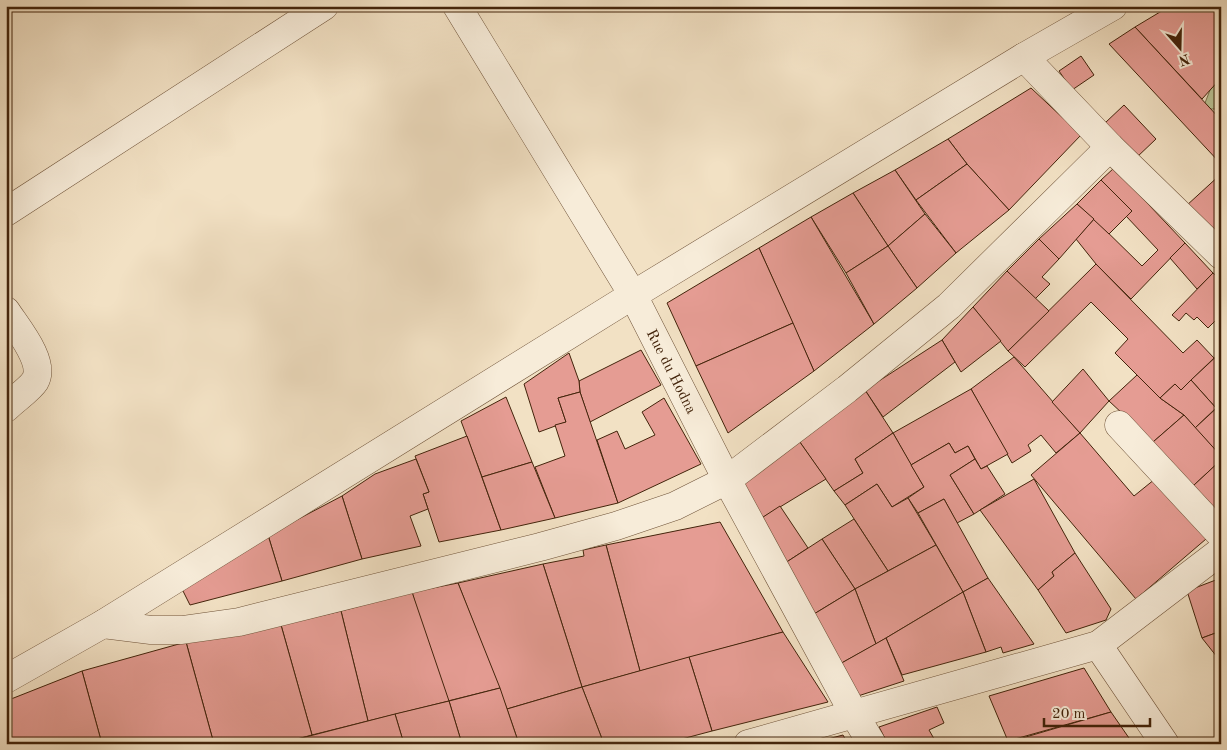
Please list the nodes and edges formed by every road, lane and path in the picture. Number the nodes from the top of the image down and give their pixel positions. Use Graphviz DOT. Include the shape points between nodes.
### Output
graph roads {
  1 [pos="324,6"];
  2 [pos="457,6"];
  3 [pos="1113,6"];
  4 [pos="1024,57"];
  5 [pos="1110,147"];
  6 [pos="6,212"];
  7 [pos="1221,255"];
  8 [pos="633,295"];
  9 [pos="6,311"];
  10 [pos="6,408"];
  11 [pos="1119,424"];
  12 [pos="727,480"];
  13 [pos="1221,535"];
  14 [pos="1221,551"];
  15 [pos="102,624"];
  16 [pos="1098,645"];
  17 [pos="6,679"];
  18 [pos="854,714"];
  19 [pos="748,744"];
  20 [pos="872,744"];
  21 [pos="1165,744"];
  1 -- 6 [label="street"];
  2 -- 8 [label="street, Rue du Hodna"];
  3 -- 4 [label="street"];
  4 -- 5 [label="street"];
  4 -- 8 [label="street"];
  5 -- 7 [label="street"];
  5 -- 12 [label="street" via="949,306"];
  8 -- 12 [label="street, Rue du Hodna"];
  8 -- 15 [label="street"];
  9 -- 10 [label="street" via="37,360 39,371 35,382"];
  11 -- 13 [label="street"];
  12 -- 15 [label="street" via="675,506 616,526 239,622 182,630"];
  12 -- 18 [label="street, Rue du Hodna"];
  14 -- 16 [label="street"];
  15 -- 17 [label="street"];
  16 -- 18 [label="street"];
  16 -- 21 [label="street"];
  18 -- 19 [label="street"];
  18 -- 20 [label="street, Rue du Hodna"];
}
